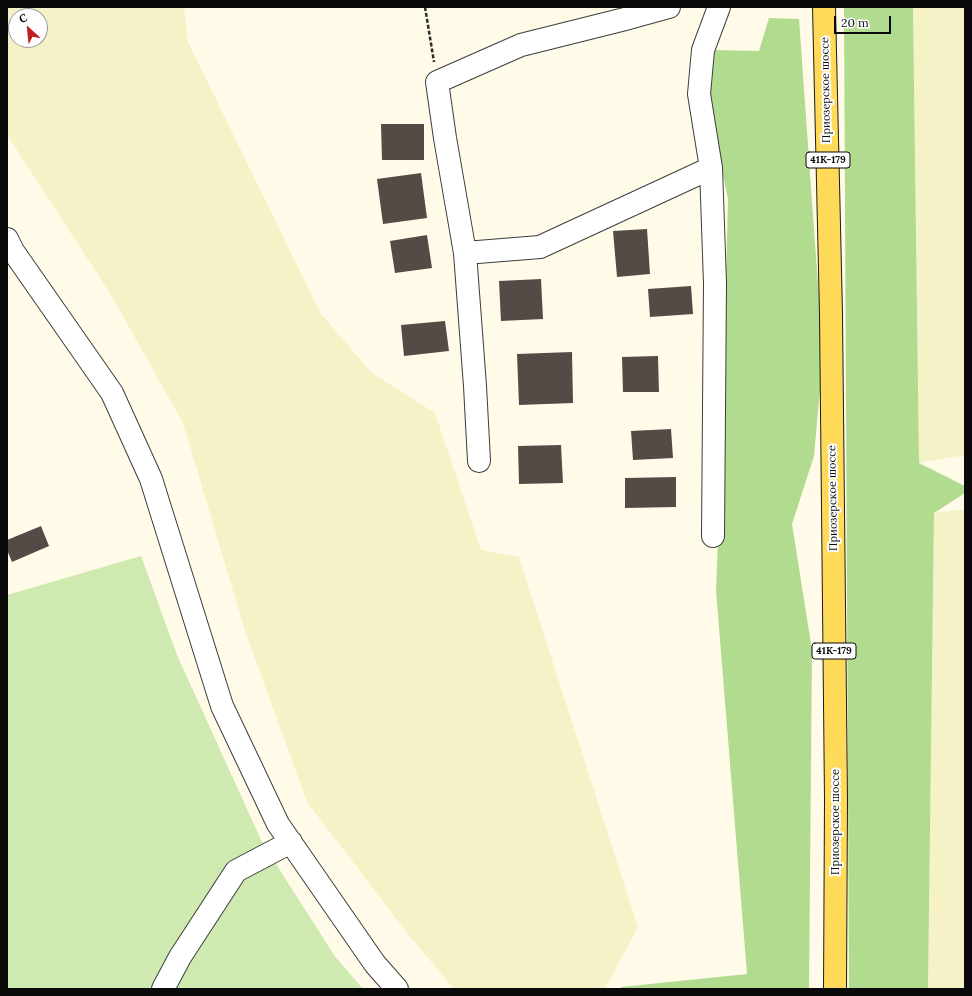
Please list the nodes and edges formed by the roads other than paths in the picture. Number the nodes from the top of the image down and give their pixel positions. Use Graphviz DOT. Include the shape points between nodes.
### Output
graph roads {
  1 [pos="669,7"];
  2 [pos="719,7"];
  3 [pos="824,7"];
  4 [pos="711,168"];
  5 [pos="7,239"];
  6 [pos="465,253"];
  7 [pos="479,461"];
  8 [pos="713,536"];
  9 [pos="291,842"];
  10 [pos="164,989"];
  11 [pos="397,989"];
  12 [pos="836,989"];
  1 -- 6 [label="street" via="521,45 437,82"];
  2 -- 4 [label="street" via="703,50 699,94"];
  3 -- 12 [label="main road, Приозерское шоссе / 41К-179" via="831,370"];
  4 -- 6 [label="street" via="540,247"];
  4 -- 8 [label="street" via="715,283"];
  5 -- 9 [label="street" via="112,393 151,479 222,706 278,824"];
  6 -- 7 [label="street"];
  9 -- 10 [label="street" via="236,871 180,957"];
  9 -- 11 [label="street" via="376,964"];
}
